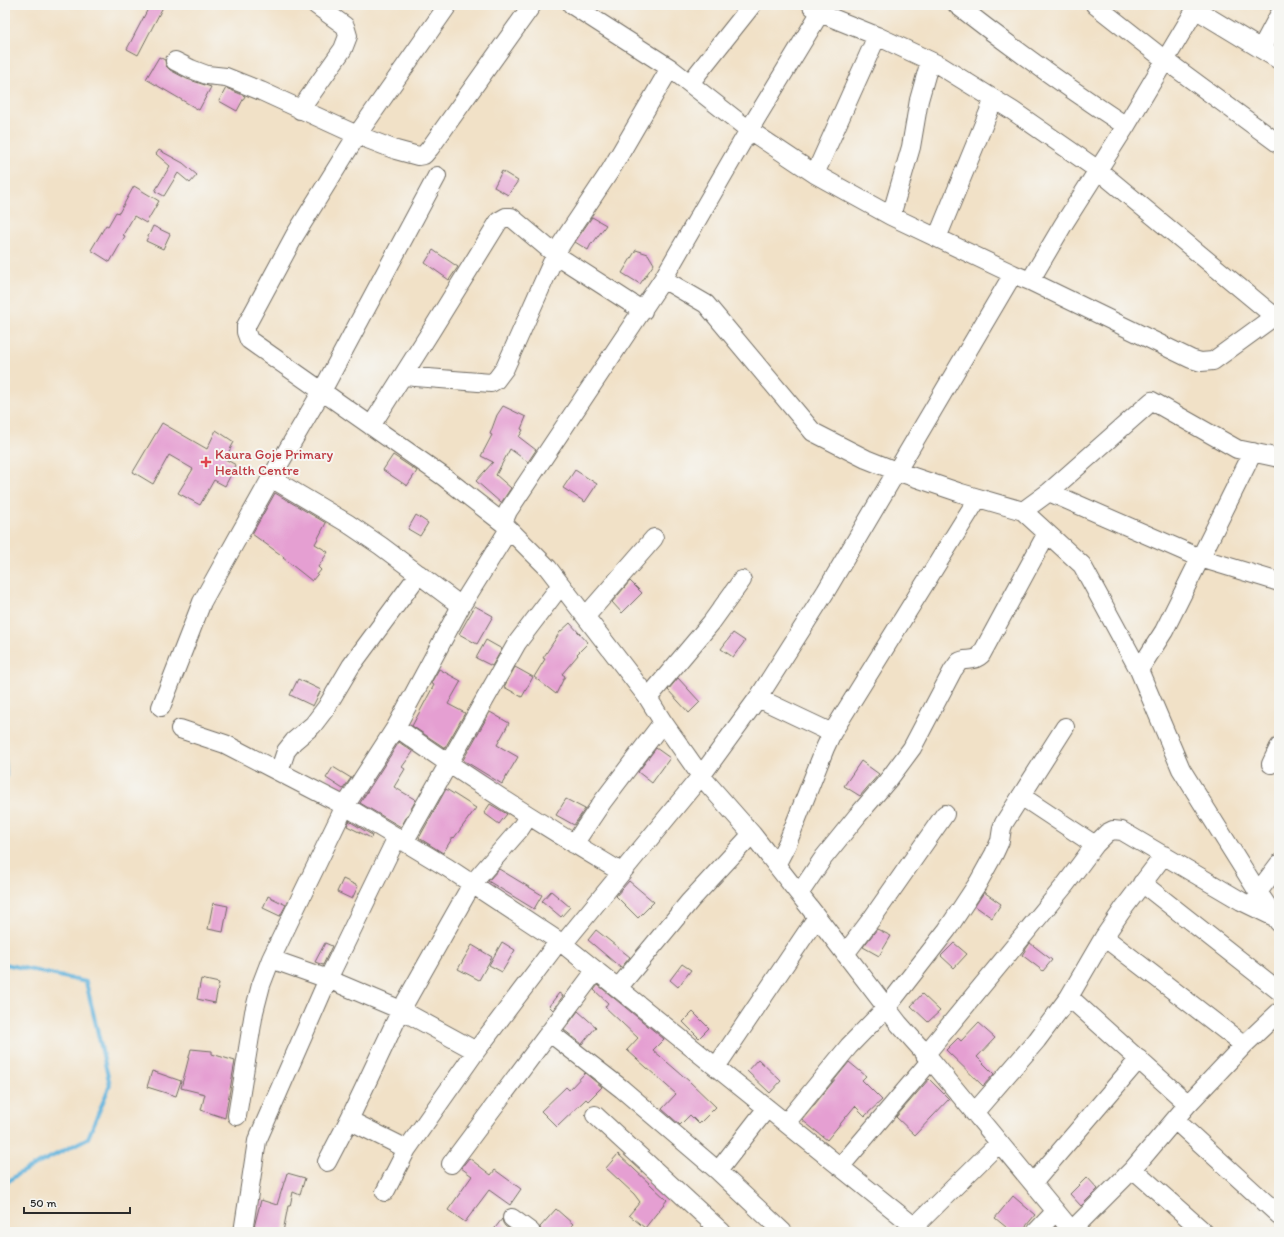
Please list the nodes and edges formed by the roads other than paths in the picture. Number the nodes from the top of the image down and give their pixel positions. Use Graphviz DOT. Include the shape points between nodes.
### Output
graph roads {
  1 [pos="316,5"];
  2 [pos="447,5"];
  3 [pos="532,5"];
  4 [pos="752,5"];
  5 [pos="957,5"];
  6 [pos="1095,5"];
  7 [pos="582,7"];
  8 [pos="1196,7"];
  9 [pos="819,8"];
  10 [pos="1279,15"];
  11 [pos="877,36"];
  12 [pos="1261,49"];
  13 [pos="1165,60"];
  14 [pos="1279,60"];
  15 [pos="175,61"];
  16 [pos="930,61"];
  17 [pos="670,68"];
  18 [pos="690,83"];
  19 [pos="994,99"];
  20 [pos="300,110"];
  21 [pos="1126,126"];
  22 [pos="749,130"];
  23 [pos="357,135"];
  24 [pos="1279,144"];
  25 [pos="1098,170"];
  26 [pos="815,174"];
  27 [pos="437,176"];
  28 [pos="891,216"];
  29 [pos="937,238"];
  30 [pos="556,255"];
  31 [pos="1013,274"];
  32 [pos="663,280"];
  33 [pos="1030,281"];
  34 [pos="643,311"];
  35 [pos="1277,315"];
  36 [pos="403,376"];
  37 [pos="322,391"];
  38 [pos="371,426"];
  39 [pos="1253,452"];
  40 [pos="1279,458"];
  41 [pos="896,471"];
  42 [pos="271,478"];
  43 [pos="1049,492"];
  44 [pos="978,498"];
  45 [pos="1024,511"];
  46 [pos="506,526"];
  47 [pos="1047,533"];
  48 [pos="654,538"];
  49 [pos="1200,558"];
  50 [pos="419,574"];
  51 [pos="742,580"];
  52 [pos="1279,582"];
  53 [pos="561,585"];
  54 [pos="461,606"];
  55 [pos="586,616"];
  56 [pos="1139,670"];
  57 [pos="648,698"];
  58 [pos="758,698"];
  59 [pos="161,707"];
  60 [pos="663,722"];
  61 [pos="396,727"];
  62 [pos="1065,727"];
  63 [pos="180,729"];
  64 [pos="832,733"];
  65 [pos="1279,747"];
  66 [pos="448,764"];
  67 [pos="1271,764"];
  68 [pos="279,772"];
  69 [pos="701,776"];
  70 [pos="1021,796"];
  71 [pos="344,806"];
  72 [pos="945,814"];
  73 [pos="526,815"];
  74 [pos="752,834"];
  75 [pos="400,839"];
  76 [pos="574,844"];
  77 [pos="1095,845"];
  78 [pos="1164,855"];
  79 [pos="1279,864"];
  80 [pos="776,865"];
  81 [pos="621,872"];
  82 [pos="1142,883"];
  83 [pos="472,884"];
  84 [pos="1258,892"];
  85 [pos="799,894"];
  86 [pos="817,917"];
  87 [pos="1278,921"];
  88 [pos="1104,937"];
  89 [pos="561,943"];
  90 [pos="845,954"];
  91 [pos="271,959"];
  92 [pos="596,970"];
  93 [pos="328,979"];
  94 [pos="618,988"];
  95 [pos="1279,991"];
  96 [pos="1069,997"];
  97 [pos="887,1007"];
  98 [pos="401,1010"];
  99 [pos="1279,1012"];
  100 [pos="550,1032"];
  101 [pos="1244,1045"];
  102 [pos="476,1051"];
  103 [pos="928,1057"];
  104 [pos="1139,1060"];
  105 [pos="716,1067"];
  106 [pos="1188,1104"];
  107 [pos="766,1108"];
  108 [pos="974,1113"];
  109 [pos="596,1115"];
  110 [pos="237,1116"];
  111 [pos="349,1120"];
  112 [pos="1175,1120"];
  113 [pos="786,1123"];
  114 [pos="999,1143"];
  115 [pos="407,1148"];
  116 [pos="327,1162"];
  117 [pos="451,1164"];
  118 [pos="840,1167"];
  119 [pos="1133,1169"];
  120 [pos="718,1171"];
  121 [pos="1033,1183"];
  122 [pos="385,1192"];
  123 [pos="1056,1211"];
  124 [pos="1279,1215"];
  125 [pos="512,1218"];
  126 [pos="912,1230"];
  127 [pos="1073,1231"];
  128 [pos="243,1232"];
  129 [pos="531,1232"];
  130 [pos="722,1232"];
  131 [pos="783,1232"];
  132 [pos="1036,1232"];
  133 [pos="1204,1232"];
  1 -- 20 [label="street" via="344,26 348,36 343,48"];
  2 -- 23 [label="street"];
  3 -- 23 [label="street" via="424,155 418,156 396,150"];
  4 -- 18 [label="street"];
  5 -- 21 [label="street" via="1063,84"];
  6 -- 13 [label="street"];
  7 -- 17 [label="street"];
  8 -- 12 [label="street"];
  8 -- 13 [label="street"];
  9 -- 11 [label="street"];
  9 -- 22 [label="street"];
  10 -- 12 [label="street"];
  11 -- 16 [label="street"];
  11 -- 26 [label="street"];
  12 -- 14 [label="street"];
  13 -- 21 [label="street"];
  13 -- 24 [label="street"];
  15 -- 20 [label="street" via="207,76 226,77"];
  16 -- 19 [label="street"];
  16 -- 28 [label="street" via="918,100 911,147"];
  17 -- 18 [label="street"];
  17 -- 30 [label="street" via="610,171"];
  18 -- 22 [label="street"];
  19 -- 25 [label="street"];
  19 -- 29 [label="street"];
  20 -- 23 [label="street"];
  21 -- 25 [label="street"];
  22 -- 26 [label="street"];
  22 -- 32 [label="street"];
  23 -- 37 [label="street" via="295,234 246,326 249,340"];
  25 -- 33 [label="street"];
  25 -- 35 [label="street"];
  26 -- 28 [label="street"];
  27 -- 37 [label="street"];
  28 -- 29 [label="street"];
  29 -- 31 [label="street"];
  30 -- 34 [label="street"];
  30 -- 36 [label="street" via="505,368 496,380 491,383"];
  30 -- 36 [label="street" via="511,217 499,221"];
  31 -- 33 [label="street"];
  31 -- 41 [label="street"];
  32 -- 34 [label="street"];
  32 -- 41 [label="street" via="706,304 813,432"];
  33 -- 35 [label="street" via="1201,362 1213,360"];
  34 -- 46 [label="street" via="508,511 505,518"];
  36 -- 38 [label="street"];
  37 -- 38 [label="street"];
  37 -- 42 [label="street"];
  38 -- 46 [label="street" via="444,477"];
  39 -- 40 [label="street"];
  39 -- 43 [label="street" via="1237,449 1152,401"];
  39 -- 49 [label="street"];
  41 -- 44 [label="street"];
  41 -- 58 [label="street" via="826,591"];
  42 -- 50 [label="street" via="347,523"];
  42 -- 59 [label="street" via="202,602"];
  43 -- 45 [label="street"];
  43 -- 49 [label="street"];
  44 -- 45 [label="street"];
  44 -- 64 [label="street"];
  45 -- 47 [label="street"];
  46 -- 53 [label="street" via="548,568"];
  46 -- 54 [label="street"];
  47 -- 56 [label="street" via="1082,565"];
  47 -- 85 [label="street" via="981,655 977,659 958,663 912,748 824,857"];
  48 -- 55 [label="street"];
  49 -- 52 [label="street"];
  49 -- 56 [label="street" via="1164,631"];
  50 -- 54 [label="street"];
  50 -- 68 [label="street" via="351,666 326,708 313,725 286,751"];
  51 -- 57 [label="street" via="711,624"];
  53 -- 55 [label="street"];
  53 -- 66 [label="street" via="516,643"];
  54 -- 61 [label="street"];
  55 -- 57 [label="street"];
  56 -- 84 [label="street" via="1181,769"];
  57 -- 60 [label="street"];
  58 -- 64 [label="street"];
  58 -- 69 [label="street"];
  60 -- 69 [label="street"];
  60 -- 76 [label="street"];
  61 -- 66 [label="street"];
  61 -- 71 [label="street"];
  62 -- 70 [label="street"];
  63 -- 68 [label="street" via="225,744"];
  64 -- 80 [label="street"];
  65 -- 67 [label="street"];
  66 -- 73 [label="street"];
  66 -- 75 [label="street"];
  68 -- 71 [label="street"];
  69 -- 74 [label="street"];
  69 -- 81 [label="street"];
  70 -- 77 [label="street"];
  70 -- 97 [label="street" via="1004,823 1000,841 978,883 947,930"];
  71 -- 75 [label="street"];
  71 -- 91 [label="street"];
  72 -- 90 [label="street"];
  73 -- 76 [label="street"];
  73 -- 83 [label="street" via="520,829"];
  74 -- 80 [label="street"];
  74 -- 94 [label="street" via="690,901"];
  75 -- 83 [label="street"];
  75 -- 93 [label="street"];
  76 -- 81 [label="street"];
  77 -- 78 [label="street" via="1114,830 1122,831"];
  77 -- 103 [label="street"];
  78 -- 82 [label="street"];
  78 -- 87 [label="street"];
  79 -- 84 [label="street"];
  80 -- 85 [label="street"];
  81 -- 89 [label="street"];
  82 -- 88 [label="street"];
  82 -- 95 [label="street"];
  83 -- 89 [label="street"];
  83 -- 98 [label="street"];
  84 -- 87 [label="street"];
  85 -- 86 [label="street"];
  86 -- 90 [label="street"];
  86 -- 105 [label="street"];
  88 -- 96 [label="street"];
  88 -- 101 [label="street"];
  89 -- 92 [label="street"];
  89 -- 102 [label="street"];
  90 -- 97 [label="street"];
  91 -- 93 [label="street"];
  91 -- 110 [label="street" via="254,1012"];
  92 -- 94 [label="street"];
  92 -- 100 [label="street"];
  93 -- 98 [label="street"];
  93 -- 128 [label="street" via="257,1141"];
  94 -- 105 [label="street"];
  96 -- 104 [label="street"];
  96 -- 108 [label="street" via="1037,1040"];
  97 -- 103 [label="street"];
  97 -- 113 [label="street" via="849,1046"];
  98 -- 102 [label="street"];
  98 -- 111 [label="street"];
  99 -- 101 [label="street"];
  100 -- 117 [label="street"];
  100 -- 120 [label="street"];
  101 -- 106 [label="street"];
  102 -- 115 [label="street"];
  103 -- 108 [label="street"];
  103 -- 118 [label="street"];
  104 -- 106 [label="street"];
  104 -- 121 [label="street"];
  105 -- 107 [label="street"];
  106 -- 112 [label="street"];
  107 -- 113 [label="street"];
  107 -- 120 [label="street"];
  108 -- 114 [label="street"];
  109 -- 130 [label="street"];
  111 -- 115 [label="street"];
  111 -- 116 [label="street"];
  112 -- 119 [label="street"];
  112 -- 124 [label="street"];
  113 -- 118 [label="street"];
  114 -- 121 [label="street"];
  114 -- 126 [label="street"];
  115 -- 122 [label="street"];
  118 -- 126 [label="street"];
  119 -- 127 [label="street"];
  119 -- 133 [label="street"];
  120 -- 131 [label="street"];
  121 -- 123 [label="street"];
  123 -- 127 [label="street"];
  123 -- 132 [label="street"];
  125 -- 129 [label="street"];
}
